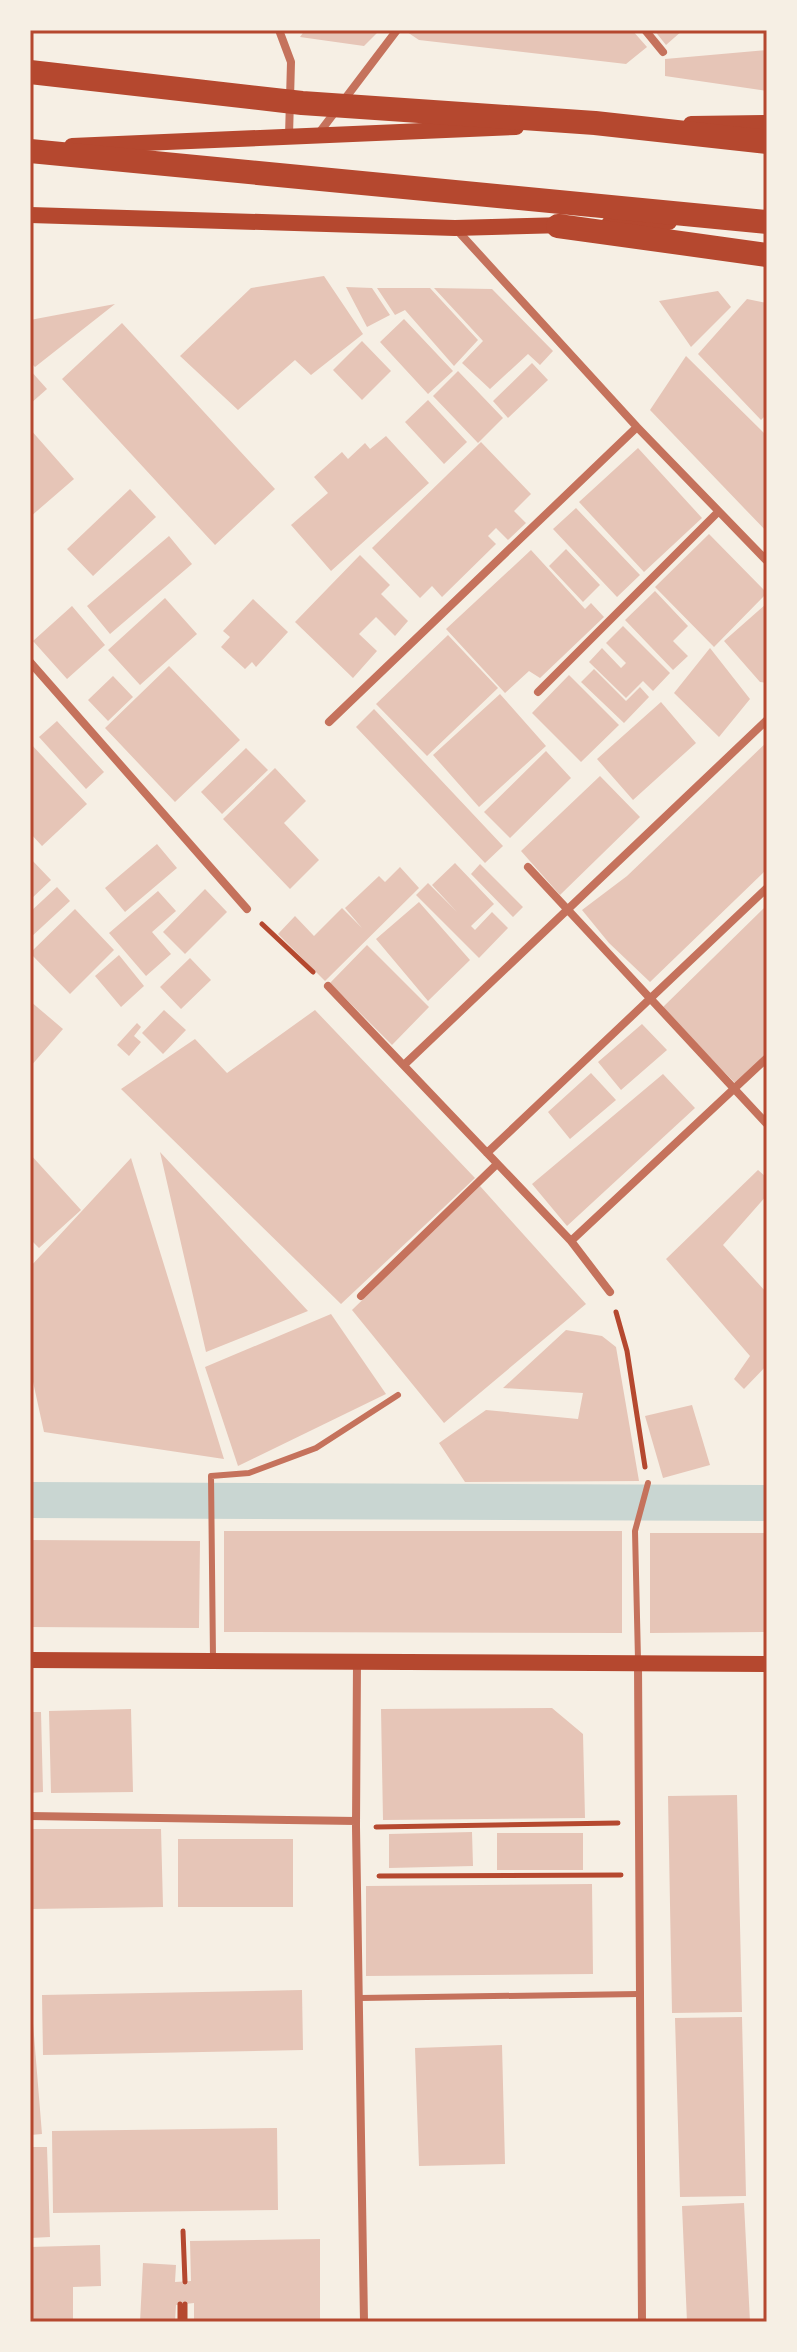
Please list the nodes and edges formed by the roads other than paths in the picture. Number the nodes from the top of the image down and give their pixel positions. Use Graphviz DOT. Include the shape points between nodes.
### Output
graph roads {
  1 [pos="279,30"];
  2 [pos="397,30"];
  3 [pos="645,30"];
  4 [pos="663,52"];
  5 [pos="30,72"];
  6 [pos="767,123"];
  7 [pos="319,134"];
  8 [pos="289,136"];
  9 [pos="767,142"];
  10 [pos="30,149"];
  11 [pos="30,215"];
  12 [pos="767,221"];
  13 [pos="558,226"];
  14 [pos="455,228"];
  15 [pos="767,255"];
  16 [pos="637,427"];
  17 [pos="718,512"];
  18 [pos="767,561"];
  19 [pos="30,662"];
  20 [pos="538,692"];
  21 [pos="767,720"];
  22 [pos="329,722"];
  23 [pos="528,867"];
  24 [pos="767,888"];
  25 [pos="247,909"];
  26 [pos="567,910"];
  27 [pos="328,986"];
  28 [pos="652,997"];
  29 [pos="767,1058"];
  30 [pos="405,1064"];
  31 [pos="733,1089"];
  32 [pos="767,1124"];
  33 [pos="487,1153"];
  34 [pos="497,1164"];
  35 [pos="571,1241"];
  36 [pos="610,1292"];
  37 [pos="361,1296"];
  38 [pos="398,1395"];
  39 [pos="648,1483"];
  40 [pos="30,1660"];
  41 [pos="213,1661"];
  42 [pos="357,1662"];
  43 [pos="638,1664"];
  44 [pos="767,1664"];
  45 [pos="30,1816"];
  46 [pos="356,1824"];
  47 [pos="639,1994"];
  48 [pos="360,1998"];
  49 [pos="364,2322"];
  50 [pos="642,2322"];
  1 -- 8 [label="street" via="291,62"];
  2 -- 7 [label="street"];
  3 -- 4 [label="street"];
  5 -- 9 [label="highway" via="302,103 595,123"];
  6 -- 7 [label="main road"];
  7 -- 8 [label="main road"];
  8 -- 10 [label="main road"];
  10 -- 12 [label="highway"];
  11 -- 14 [label="main road"];
  12 -- 13 [label="main road"];
  13 -- 14 [label="main road"];
  13 -- 15 [label="highway"];
  14 -- 16 [label="street"];
  16 -- 17 [label="street"];
  16 -- 22 [label="street"];
  17 -- 18 [label="street"];
  17 -- 20 [label="street"];
  19 -- 25 [label="street"];
  21 -- 26 [label="street"];
  23 -- 26 [label="street"];
  24 -- 28 [label="street"];
  26 -- 28 [label="street"];
  26 -- 30 [label="street"];
  27 -- 30 [label="street"];
  28 -- 31 [label="street"];
  28 -- 33 [label="street"];
  29 -- 31 [label="street"];
  30 -- 33 [label="street"];
  31 -- 32 [label="street"];
  31 -- 35 [label="street"];
  33 -- 34 [label="street"];
  34 -- 35 [label="street"];
  34 -- 37 [label="street"];
  35 -- 36 [label="street"];
  38 -- 41 [label="lane" via="316,1448 249,1473 211,1476"];
  39 -- 43 [label="lane" via="635,1531"];
  40 -- 41 [label="main road"];
  41 -- 42 [label="main road"];
  42 -- 43 [label="main road"];
  42 -- 46 [label="street"];
  43 -- 44 [label="main road"];
  43 -- 47 [label="street"];
  45 -- 46 [label="street"];
  46 -- 48 [label="street"];
  47 -- 48 [label="lane"];
  47 -- 50 [label="street"];
  48 -- 49 [label="street"];
}
